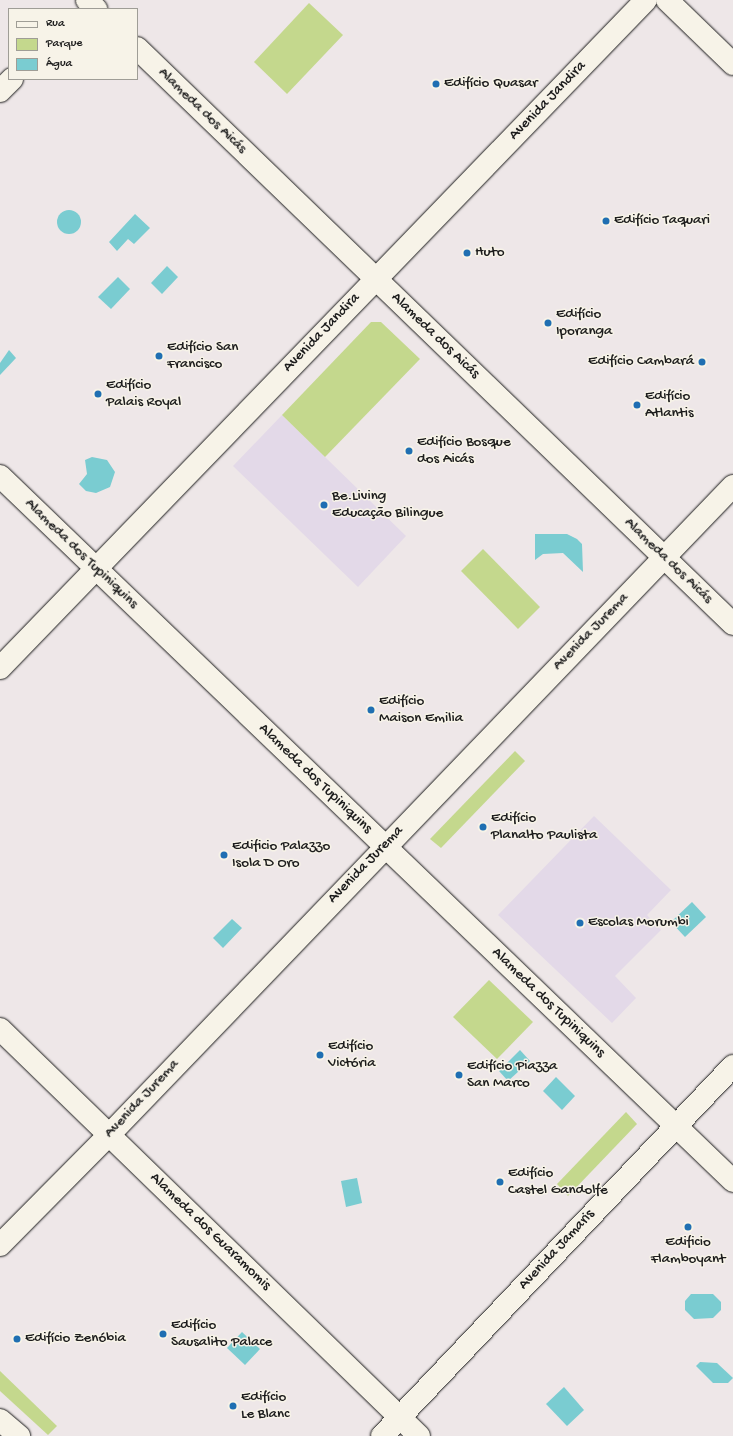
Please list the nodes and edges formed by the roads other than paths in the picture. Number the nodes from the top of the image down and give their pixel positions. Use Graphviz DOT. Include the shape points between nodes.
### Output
graph roads {
  1 [pos="87,0"];
  2 [pos="646,0"];
  3 [pos="667,0"];
  4 [pos="80,8"];
  5 [pos="95,8"];
  6 [pos="138,49"];
  7 [pos="733,64"];
  8 [pos="11,80"];
  9 [pos="0,91"];
  10 [pos="376,278"];
  11 [pos="0,476"];
  12 [pos="733,486"];
  13 [pos="664,557"];
  14 [pos="95,568"];
  15 [pos="733,624"];
  16 [pos="0,668"];
  17 [pos="385,846"];
  18 [pos="0,1029"];
  19 [pos="733,1066"];
  20 [pos="675,1125"];
  21 [pos="110,1134"];
  22 [pos="733,1181"];
  23 [pos="0,1245"];
  24 [pos="400,1418"];
  25 [pos="0,1420"];
  26 [pos="19,1436"];
  27 [pos="382,1436"];
  28 [pos="419,1436"];
  1 -- 4 [label="street"];
  1 -- 5 [label="street"];
  2 -- 10 [label="street, Avenida Jandira"];
  3 -- 7 [label="street"];
  6 -- 10 [label="street, Alameda dos Aicás"];
  8 -- 9 [label="street"];
  10 -- 13 [label="street, Alameda dos Aicás"];
  10 -- 14 [label="street, Avenida Jandira"];
  11 -- 14 [label="street, Alameda dos Tupiniquins"];
  12 -- 13 [label="street, Avenida Jurema"];
  13 -- 15 [label="street, Alameda dos Aicás"];
  13 -- 17 [label="street, Avenida Jurema"];
  14 -- 16 [label="street, Avenida Jandira"];
  14 -- 17 [label="street, Alameda dos Tupiniquins"];
  17 -- 20 [label="street, Alameda dos Tupiniquins"];
  17 -- 21 [label="street, Avenida Jurema"];
  18 -- 21 [label="street, Alameda dos Guaramomis"];
  19 -- 20 [label="street, Avenida Jamaris"];
  20 -- 22 [label="street, Alameda dos Tupiniquins"];
  20 -- 24 [label="street, Avenida Jamaris"];
  21 -- 23 [label="street, Avenida Jurema"];
  21 -- 24 [label="street, Alameda dos Guaramomis"];
  24 -- 27 [label="street, Avenida Jamaris"];
  24 -- 28 [label="street, Alameda dos Guaramomis"];
  25 -- 26 [label="street"];
}
